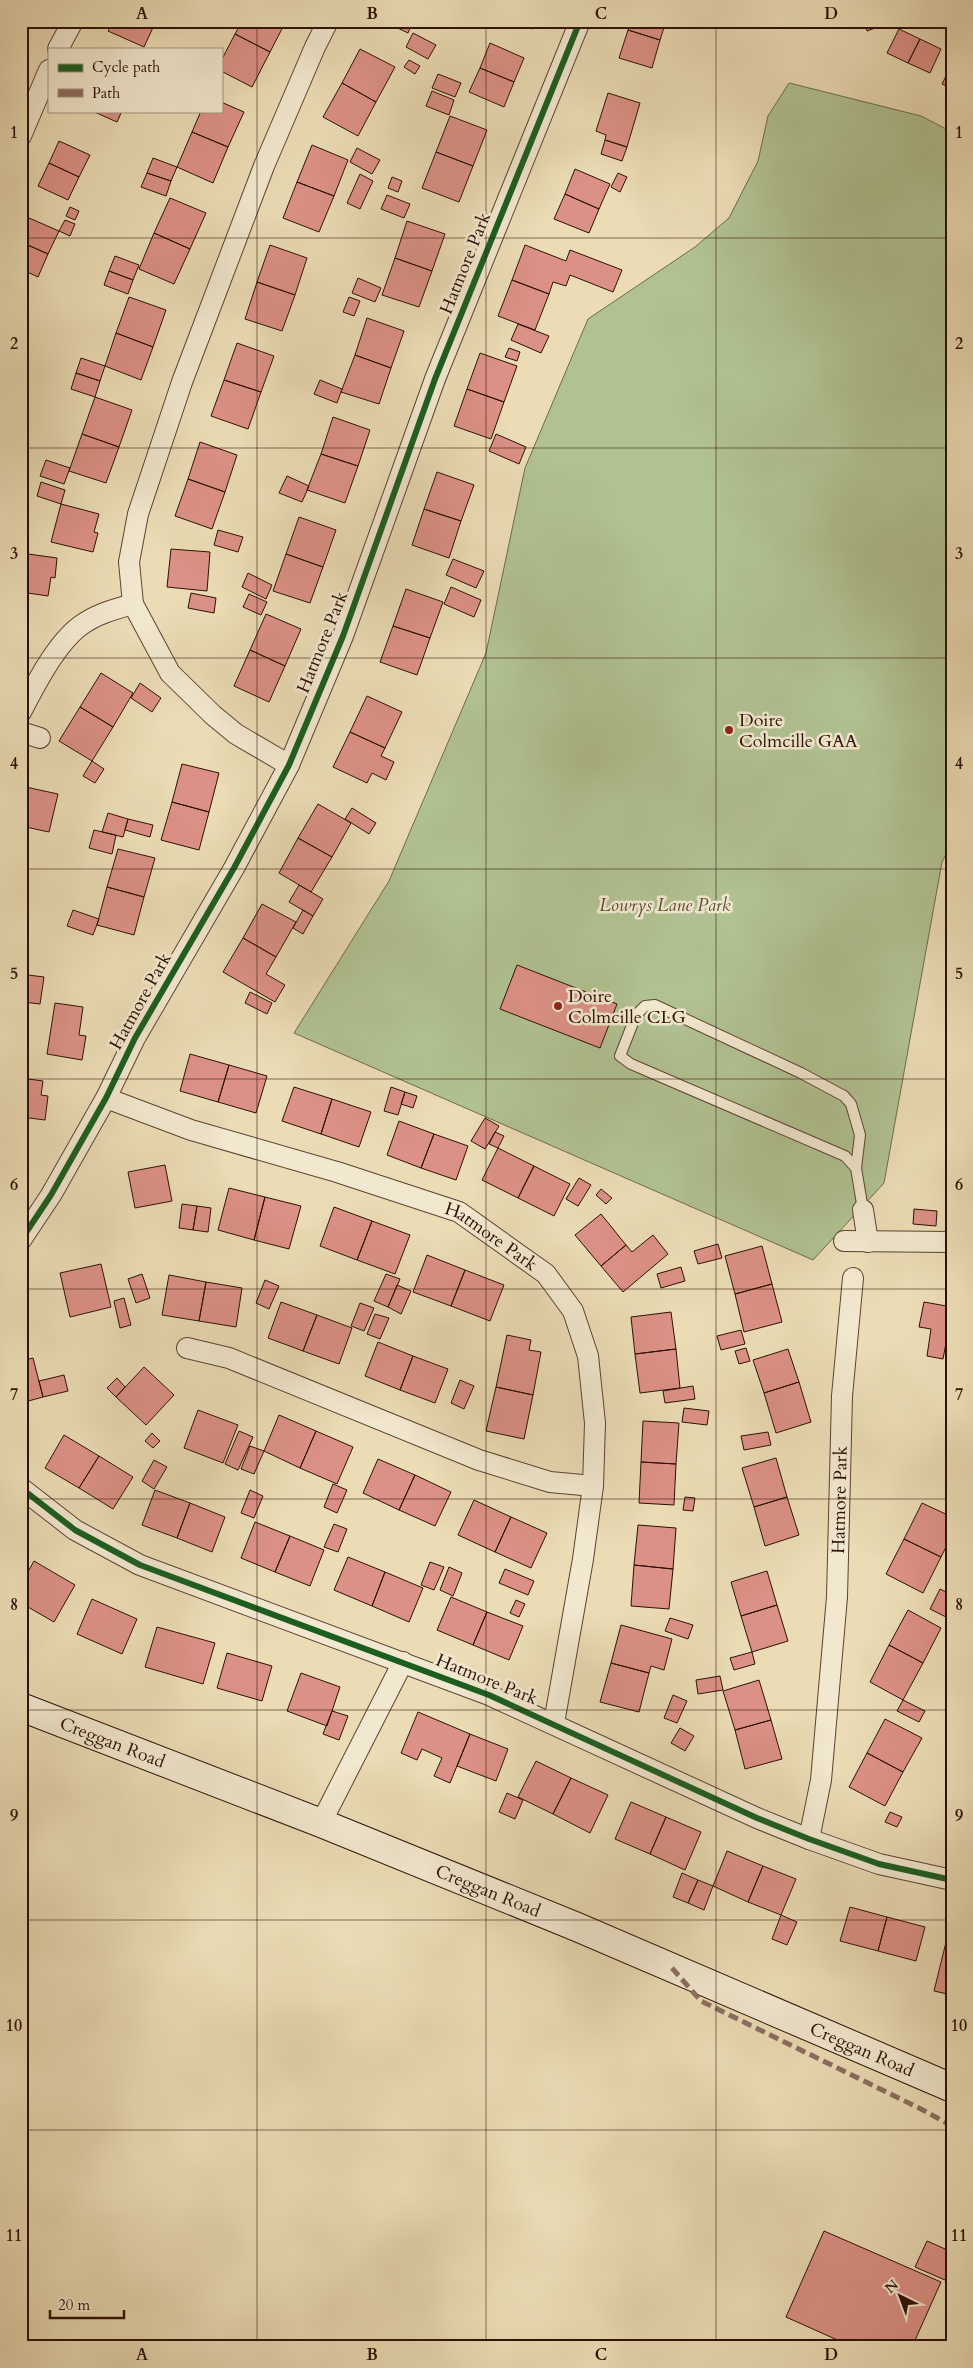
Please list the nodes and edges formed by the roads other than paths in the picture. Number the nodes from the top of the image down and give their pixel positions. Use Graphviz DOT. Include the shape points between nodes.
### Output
graph roads {
  1 [pos="73,21"];
  2 [pos="328,21"];
  3 [pos="580,21"];
  4 [pos="59,48"];
  5 [pos="48,72"];
  6 [pos="21,136"];
  7 [pos="133,604"];
  8 [pos="21,712"];
  9 [pos="21,732"];
  10 [pos="40,738"];
  11 [pos="289,765"];
  12 [pos="106,1098"];
  13 [pos="856,1168"];
  14 [pos="863,1210"];
  15 [pos="21,1240"];
  16 [pos="844,1242"];
  17 [pos="868,1242"];
  18 [pos="952,1242"];
  19 [pos="853,1278"];
  20 [pos="187,1348"];
  21 [pos="593,1486"];
  22 [pos="21,1488"];
  23 [pos="403,1662"];
  24 [pos="21,1707"];
  25 [pos="554,1723"];
  26 [pos="321,1823"];
  27 [pos="809,1839"];
  28 [pos="952,1880"];
  29 [pos="952,2088"];
  1 -- 4 [label="street"];
  2 -- 7 [label="street" via="264,166 182,382 138,514 129,562"];
  3 -- 11 [label="street, Hatmore Park" via="435,379 342,636"];
  5 -- 6 [label="street"];
  7 -- 8 [label="street" via="104,612 79,626 54,656"];
  7 -- 11 [label="street" via="170,673 236,734"];
  9 -- 10 [label="street"];
  11 -- 12 [label="street, Hatmore Park" via="234,868 156,999"];
  12 -- 15 [label="street, Hatmore Park" via="51,1195"];
  12 -- 21 [label="street, Hatmore Park" via="191,1130 337,1172 459,1212 546,1274 573,1311 588,1356 595,1423"];
  13 -- 13 [label="lane" via="845,1156 631,1064 620,1056 636,1016 645,1006 655,1006 844,1096 852,1104 860,1136"];
  13 -- 14 [label="lane"];
  14 -- 17 [label="street"];
  16 -- 17 [label="street"];
  17 -- 18 [label="street"];
  19 -- 27 [label="street, Hatmore Park" via="842,1396 837,1597 820,1780"];
  20 -- 21 [label="street" via="229,1358 479,1460 550,1482"];
  21 -- 25 [label="street, Hatmore Park"];
  22 -- 23 [label="street, Hatmore Park" via="75,1530 140,1565"];
  23 -- 25 [label="street, Hatmore Park"];
  23 -- 26 [label="street"];
  24 -- 26 [label="main road, Creggan Road"];
  25 -- 27 [label="street, Hatmore Park"];
  26 -- 29 [label="main road, Creggan Road"];
  27 -- 28 [label="street, Hatmore Park" via="879,1864"];
}
